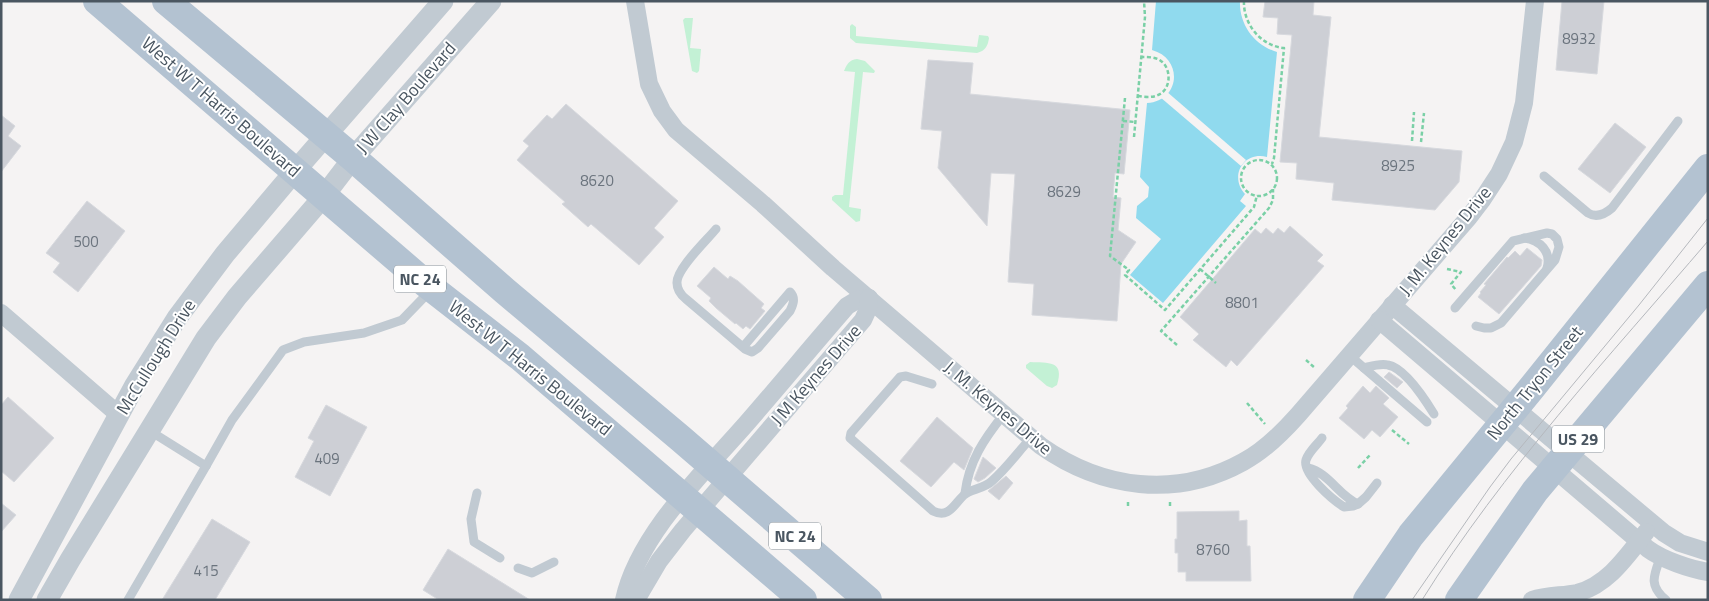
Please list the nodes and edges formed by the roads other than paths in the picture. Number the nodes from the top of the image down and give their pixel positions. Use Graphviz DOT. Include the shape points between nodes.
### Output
graph roads {
  1 [pos="97,1"];
  2 [pos="166,1"];
  3 [pos="443,1"];
  4 [pos="491,1"];
  5 [pos="635,1"];
  6 [pos="1535,1"];
  7 [pos="1678,120"];
  8 [pos="325,135"];
  9 [pos="353,158"];
  10 [pos="1708,168"];
  11 [pos="295,171"];
  12 [pos="1544,176"];
  13 [pos="324,196"];
  14 [pos="716,229"];
  15 [pos="1522,238"];
  16 [pos="1547,269"];
  17 [pos="1708,286"];
  18 [pos="432,289"];
  19 [pos="790,292"];
  20 [pos="869,298"];
  21 [pos="1392,305"];
  22 [pos="1455,308"];
  23 [pos="1,314"];
  24 [pos="1379,320"];
  25 [pos="1476,326"];
  26 [pos="1349,355"];
  27 [pos="1364,368"];
  28 [pos="932,384"];
  29 [pos="1004,414"];
  30 [pos="1434,414"];
  31 [pos="119,415"];
  32 [pos="1509,416"];
  33 [pos="1427,422"];
  34 [pos="150,430"];
  35 [pos="1031,438"];
  36 [pos="1322,438"];
  37 [pos="1560,460"];
  38 [pos="206,466"];
  39 [pos="719,472"];
  40 [pos="1377,483"];
  41 [pos="477,493"];
  42 [pos="965,493"];
  43 [pos="692,503"];
  44 [pos="1653,524"];
  45 [pos="1639,541"];
  46 [pos="1708,552"];
  47 [pos="1661,556"];
  48 [pos="500,558"];
  49 [pos="554,562"];
  50 [pos="518,568"];
  51 [pos="1708,572"];
  52 [pos="19,600"];
  53 [pos="48,600"];
  54 [pos="128,600"];
  55 [pos="624,600"];
  56 [pos="636,600"];
  57 [pos="803,600"];
  58 [pos="868,600"];
  59 [pos="1367,600"];
  60 [pos="1459,600"];
  61 [pos="1532,600"];
  62 [pos="1666,600"];
  1 -- 11 [label="main road, West W T Harris Boulevard / NC 24"];
  2 -- 8 [label="main road, NC 24"];
  3 -- 8 [label="street, J W Clay Boulevard"];
  4 -- 9 [label="street, J W Clay Boulevard"];
  5 -- 20 [label="street, J. M. Keynes Drive" via="650,84 656,101 671,124"];
  6 -- 21 [label="street, J. M. Keynes Drive" via="1524,103 1505,162 1477,206"];
  7 -- 12 [label="lane" via="1612,208 1604,214 1588,213"];
  8 -- 9 [label="main road, NC 24"];
  8 -- 11 [label="street, McCullough Drive"];
  9 -- 13 [label="street, J W Clay Boulevard"];
  9 -- 39 [label="main road, NC 24" via="497,285"];
  10 -- 32 [label="main road, North Tryon Street"];
  11 -- 13 [label="main road, West W T Harris Boulevard / NC 24"];
  11 -- 31 [label="street, McCullough Drive" via="225,254 177,318"];
  13 -- 18 [label="main road, West W T Harris Boulevard / NC 24"];
  13 -- 34 [label="street, McCullough Drive" via="206,338"];
  14 -- 19 [label="lane" via="681,270 677,285 683,296 743,348 750,352 756,350 777,327 793,305 794,296"];
  15 -- 16 [label="lane" via="1533,240 1544,248 1549,259"];
  15 -- 16 [label="lane" via="1552,234 1559,244 1559,252"];
  15 -- 22 [label="lane" via="1510,244"];
  16 -- 25 [label="lane" via="1501,323 1491,328"];
  17 -- 37 [label="main road, US 29"];
  18 -- 38 [label="lane" via="402,320 364,333 304,342 284,350 232,420"];
  18 -- 43 [label="main road, West W T Harris Boulevard / NC 24" via="520,357"];
  20 -- 29 [label="street, J. M. Keynes Drive"];
  20 -- 39 [label="street, J M Keynes Drive" via="863,320"];
  21 -- 24 [label="street, J. M. Keynes Drive"];
  21 -- 32 [label="street, J. M. Keynes Drive"];
  23 -- 31 [label="street"];
  24 -- 26 [label="street, J. M. Keynes Drive"];
  24 -- 32 [label="street, J. M. Keynes Drive"];
  26 -- 27 [label="lane"];
  26 -- 35 [label="street, J. M. Keynes Drive" via="1293,421 1268,445 1244,462 1201,479 1154,485 1106,479 1062,460"];
  27 -- 30 [label="lane" via="1384,364 1392,366 1414,385"];
  27 -- 33 [label="lane"];
  28 -- 42 [label="lane" via="900,377 850,438 936,513 950,512"];
  29 -- 35 [label="street, J. M. Keynes Drive"];
  29 -- 42 [label="lane" via="974,458"];
  31 -- 52 [label="street, McCullough Drive"];
  32 -- 37 [label="street, J. M. Keynes Drive"];
  32 -- 59 [label="main road, North Tryon Street" via="1412,536"];
  34 -- 38 [label="lane"];
  34 -- 53 [label="street, McCullough Drive"];
  35 -- 42 [label="lane" via="991,482"];
  36 -- 40 [label="lane" via="1306,464 1312,478 1341,505 1358,504"];
  37 -- 44 [label="street"];
  37 -- 45 [label="street"];
  37 -- 60 [label="main road, US 29"];
  38 -- 54 [label="lane"];
  39 -- 43 [label="street, J M Keynes Drive"];
  39 -- 58 [label="main road, NC 24"];
  41 -- 48 [label="lane" via="471,519 474,542"];
  43 -- 55 [label="street" via="646,546"];
  43 -- 56 [label="street"];
  43 -- 57 [label="main road, West W T Harris Boulevard / NC 24"];
  44 -- 45 [label="street"];
  44 -- 46 [label="street" via="1680,543"];
  45 -- 47 [label="street"];
  45 -- 61 [label="street" via="1597,585 1578,593"];
  47 -- 51 [label="street"];
  47 -- 62 [label="lane" via="1654,584"];
  49 -- 50 [label="lane" via="532,573"];
}
